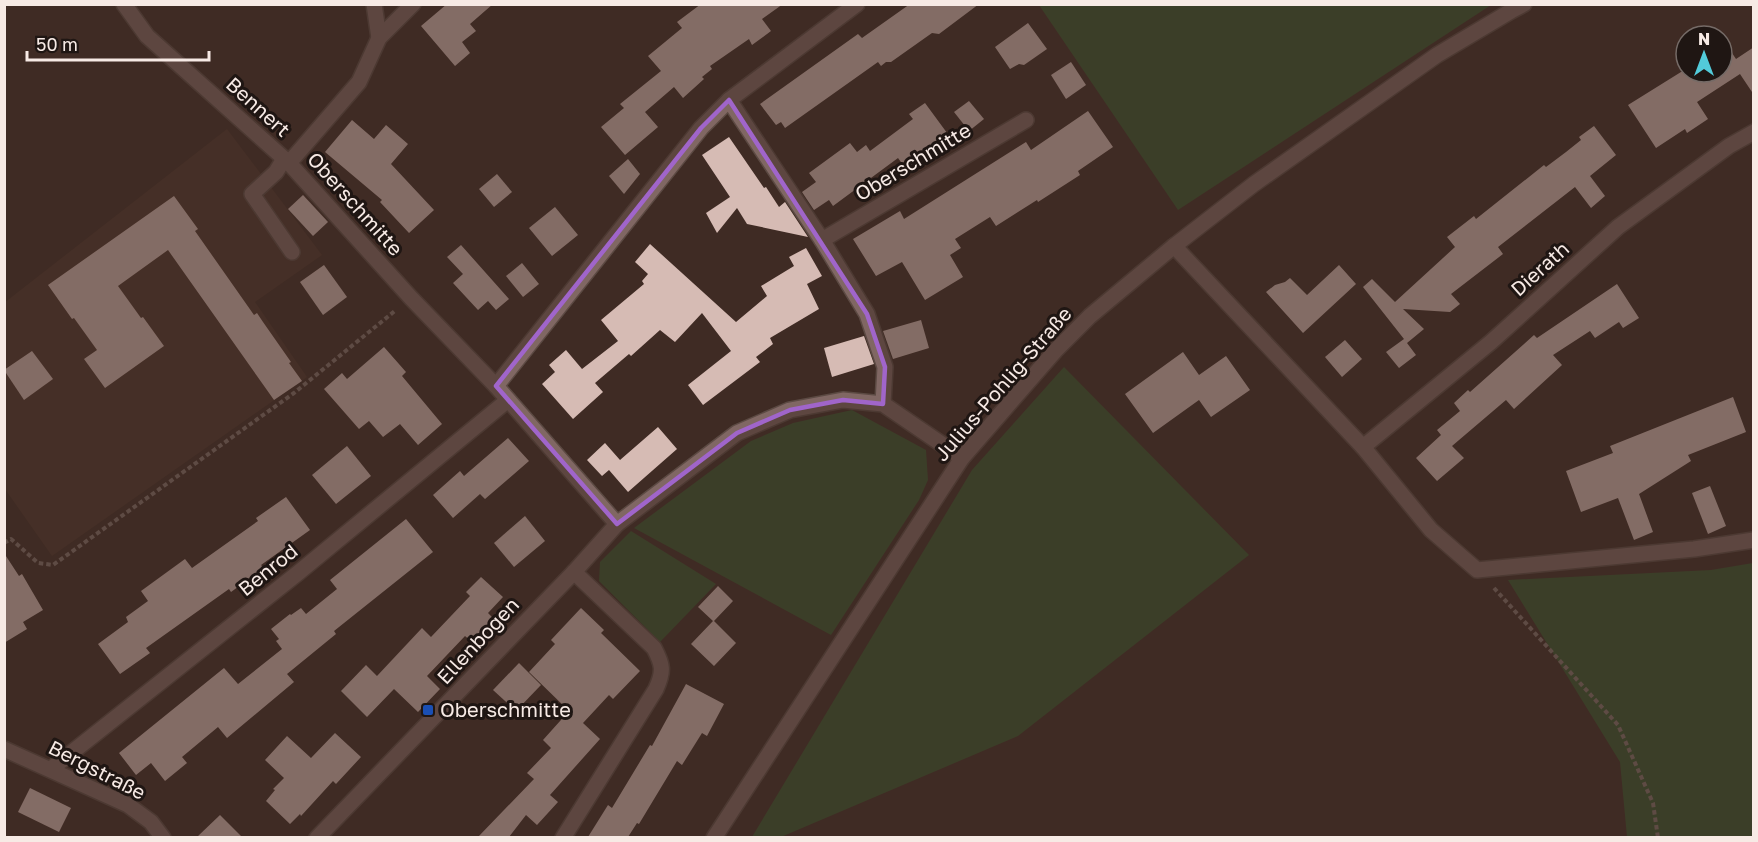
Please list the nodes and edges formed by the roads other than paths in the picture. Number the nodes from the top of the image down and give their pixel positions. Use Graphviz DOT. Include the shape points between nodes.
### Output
graph roads {
  1 [pos="124,4"];
  2 [pos="374,4"];
  3 [pos="413,4"];
  4 [pos="857,4"];
  5 [pos="1524,4"];
  6 [pos="379,38"];
  7 [pos="729,100"];
  8 [pos="1026,120"];
  9 [pos="1754,132"];
  10 [pos="287,161"];
  11 [pos="822,240"];
  12 [pos="1174,246"];
  13 [pos="291,252"];
  14 [pos="496,386"];
  15 [pos="508,400"];
  16 [pos="883,404"];
  17 [pos="1363,447"];
  18 [pos="962,458"];
  19 [pos="617,524"];
  20 [pos="1754,540"];
  21 [pos="574,572"];
  22 [pos="4,748"];
  23 [pos="51,769"];
  24 [pos="164,837"];
  25 [pos="317,837"];
  26 [pos="563,837"];
  27 [pos="714,837"];
  1 -- 10 [label="street, Bennert" via="147,36"];
  2 -- 6 [label="street"];
  3 -- 6 [label="street, Oberschmitte"];
  4 -- 7 [label="street"];
  5 -- 12 [label="street, Julius-Pohlig-Straße" via="1437,56 1254,184"];
  6 -- 10 [label="street, Oberschmitte" via="359,82"];
  7 -- 11 [label="street"];
  7 -- 14 [label="street" via="701,128"];
  8 -- 11 [label="street, Oberschmitte"];
  9 -- 17 [label="street, Dierath" via="1618,227 1491,342"];
  10 -- 13 [label="street" via="252,194"];
  10 -- 14 [label="street, Oberschmitte"];
  11 -- 16 [label="street" via="867,314 885,367"];
  12 -- 17 [label="street"];
  12 -- 18 [label="street, Julius-Pohlig-Straße" via="1090,316"];
  14 -- 15 [label="street, Oberschmitte"];
  15 -- 19 [label="street, Oberschmitte"];
  15 -- 23 [label="street, Benrod"];
  16 -- 18 [label="street"];
  16 -- 19 [label="street" via="843,400 790,410 737,433"];
  17 -- 20 [label="street" via="1431,530 1477,570"];
  18 -- 27 [label="street, Julius-Pohlig-Straße"];
  19 -- 21 [label="street, Ellenbogen"];
  21 -- 25 [label="street, Ellenbogen"];
  21 -- 26 [label="street" via="654,648 662,662 662,676"];
  22 -- 23 [label="street, Bergstraße"];
  23 -- 24 [label="street, Bergstraße" via="128,806"];
}
